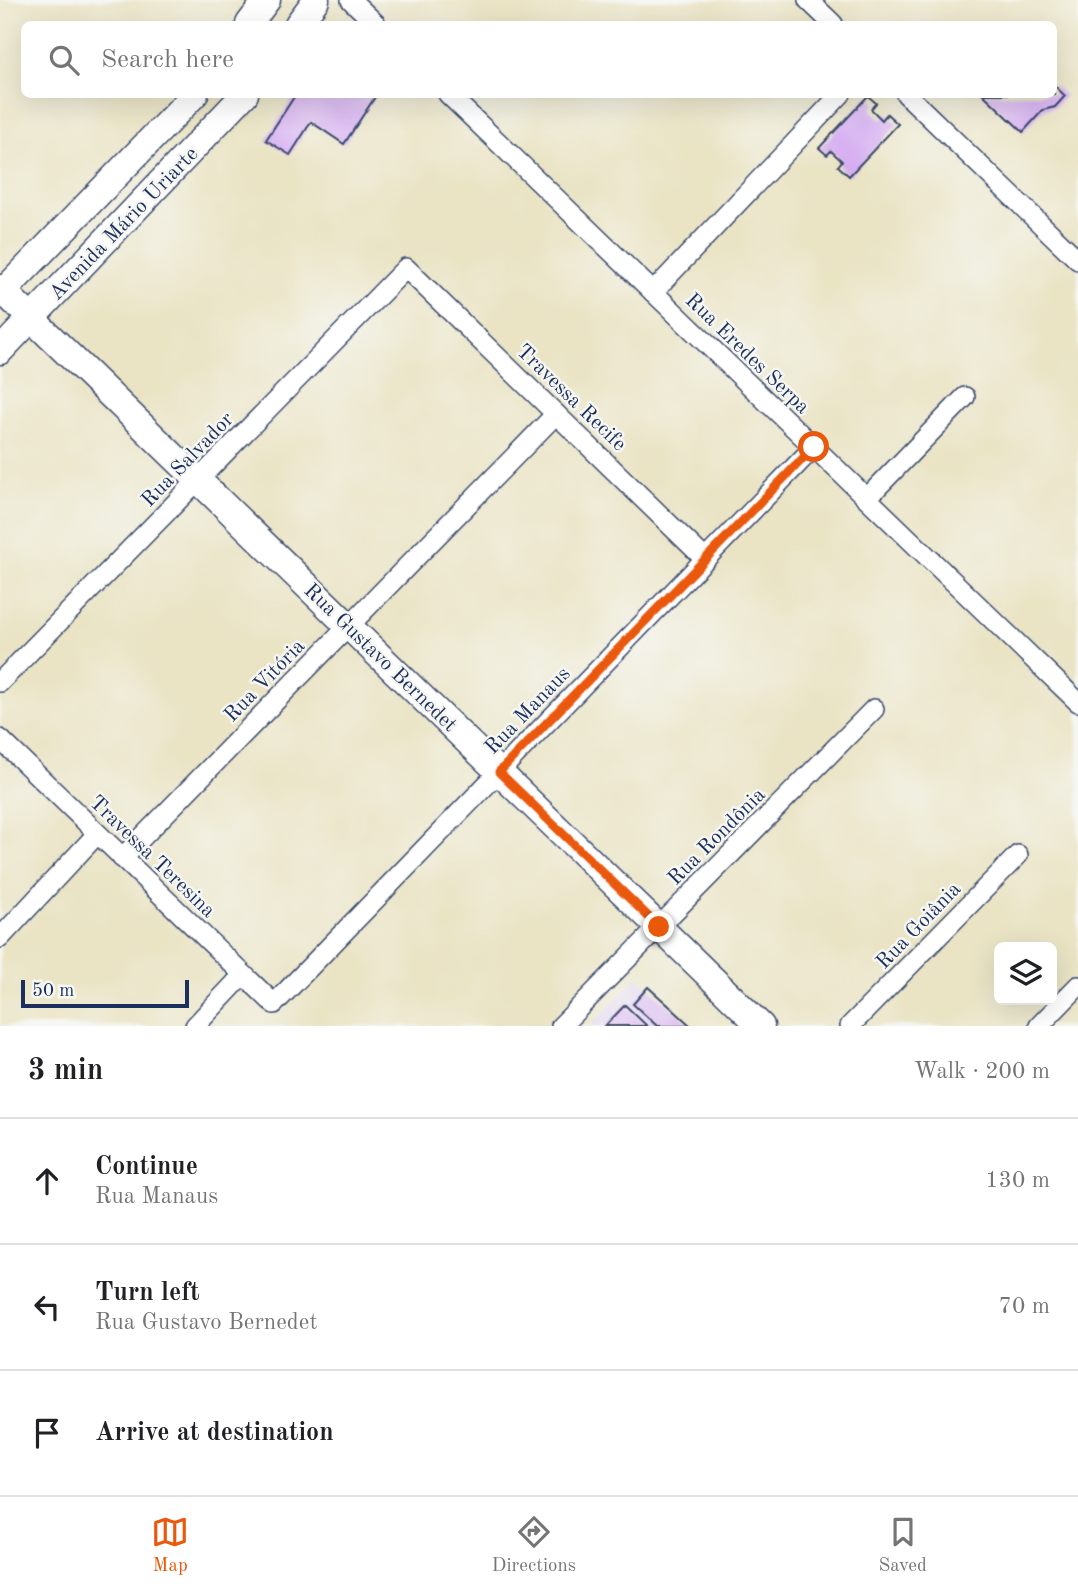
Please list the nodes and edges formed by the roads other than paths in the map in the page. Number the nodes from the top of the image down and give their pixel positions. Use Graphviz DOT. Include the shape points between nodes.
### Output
graph roads {
  1 [pos="267,0"];
  2 [pos="316,0"];
  3 [pos="351,0"];
  4 [pos="808,0"];
  5 [pos="251,21"];
  6 [pos="300,21"];
  7 [pos="373,21"];
  8 [pos="830,21"];
  9 [pos="191,98"];
  10 [pos="241,98"];
  11 [pos="452,98"];
  12 [pos="837,98"];
  13 [pos="910,98"];
  14 [pos="1078,260"];
  15 [pos="406,268"];
  16 [pos="1,291"];
  17 [pos="653,292"];
  18 [pos="31,319"];
  19 [pos="0,351"];
  20 [pos="965,397"];
  21 [pos="556,414"];
  22 [pos="814,447"];
  23 [pos="198,480"];
  24 [pos="867,498"];
  25 [pos="705,559"];
  26 [pos="348,626"];
  27 [pos="0,682"];
  28 [pos="1078,702"];
  29 [pos="874,709"];
  30 [pos="0,739"];
  31 [pos="499,772"];
  32 [pos="97,834"];
  33 [pos="1017,855"];
  34 [pos="122,858"];
  35 [pos="659,927"];
  36 [pos="0,938"];
  37 [pos="243,975"];
  38 [pos="1078,986"];
  39 [pos="274,1004"];
  40 [pos="759,1025"];
  41 [pos="195,1026"];
  42 [pos="561,1026"];
  43 [pos="850,1026"];
  44 [pos="1039,1026"];
  1 -- 5 [label="main road"];
  2 -- 6 [label="main road"];
  3 -- 7 [label="street"];
  4 -- 8 [label="street"];
  9 -- 16 [label="main road, Avenida Mário Uriarte"];
  10 -- 18 [label="main road, Avenida Mário Uriarte"];
  11 -- 17 [label="street, Rua Eredes Serpa"];
  12 -- 17 [label="street"];
  13 -- 14 [label="street"];
  15 -- 21 [label="street, Travessa Recife"];
  15 -- 23 [label="street, Rua Salvador"];
  16 -- 18 [label="main road, Rua Gustavo Bernedet"];
  17 -- 22 [label="street, Rua Eredes Serpa"];
  18 -- 19 [label="main road, Avenida Mário Uriarte"];
  18 -- 23 [label="main road, Rua Gustavo Bernedet"];
  20 -- 24 [label="street"];
  21 -- 25 [label="street, Travessa Recife"];
  21 -- 26 [label="street, Rua Vitória"];
  22 -- 24 [label="street, Rua Eredes Serpa"];
  22 -- 25 [label="street, Rua Manaus"];
  23 -- 26 [label="main road, Rua Gustavo Bernedet"];
  23 -- 27 [label="street, Rua Salvador"];
  24 -- 28 [label="street, Rua Eredes Serpa"];
  25 -- 31 [label="street, Rua Manaus"];
  26 -- 31 [label="main road, Rua Gustavo Bernedet"];
  26 -- 34 [label="street, Rua Vitória"];
  29 -- 35 [label="street, Rua Rondônia"];
  30 -- 32 [label="street, Travessa Teresina"];
  31 -- 35 [label="main road, Rua Gustavo Bernedet"];
  31 -- 39 [label="street, Rua Manaus"];
  32 -- 34 [label="street, Travessa Teresina"];
  32 -- 36 [label="street"];
  33 -- 43 [label="street, Rua Goiânia"];
  34 -- 37 [label="street, Travessa Teresina"];
  35 -- 40 [label="main road, Rua Gustavo Bernedet"];
  35 -- 42 [label="street, Rua Rondônia"];
  37 -- 39 [label="street, Travessa Teresina"];
  37 -- 41 [label="street"];
  38 -- 44 [label="street"];
}
